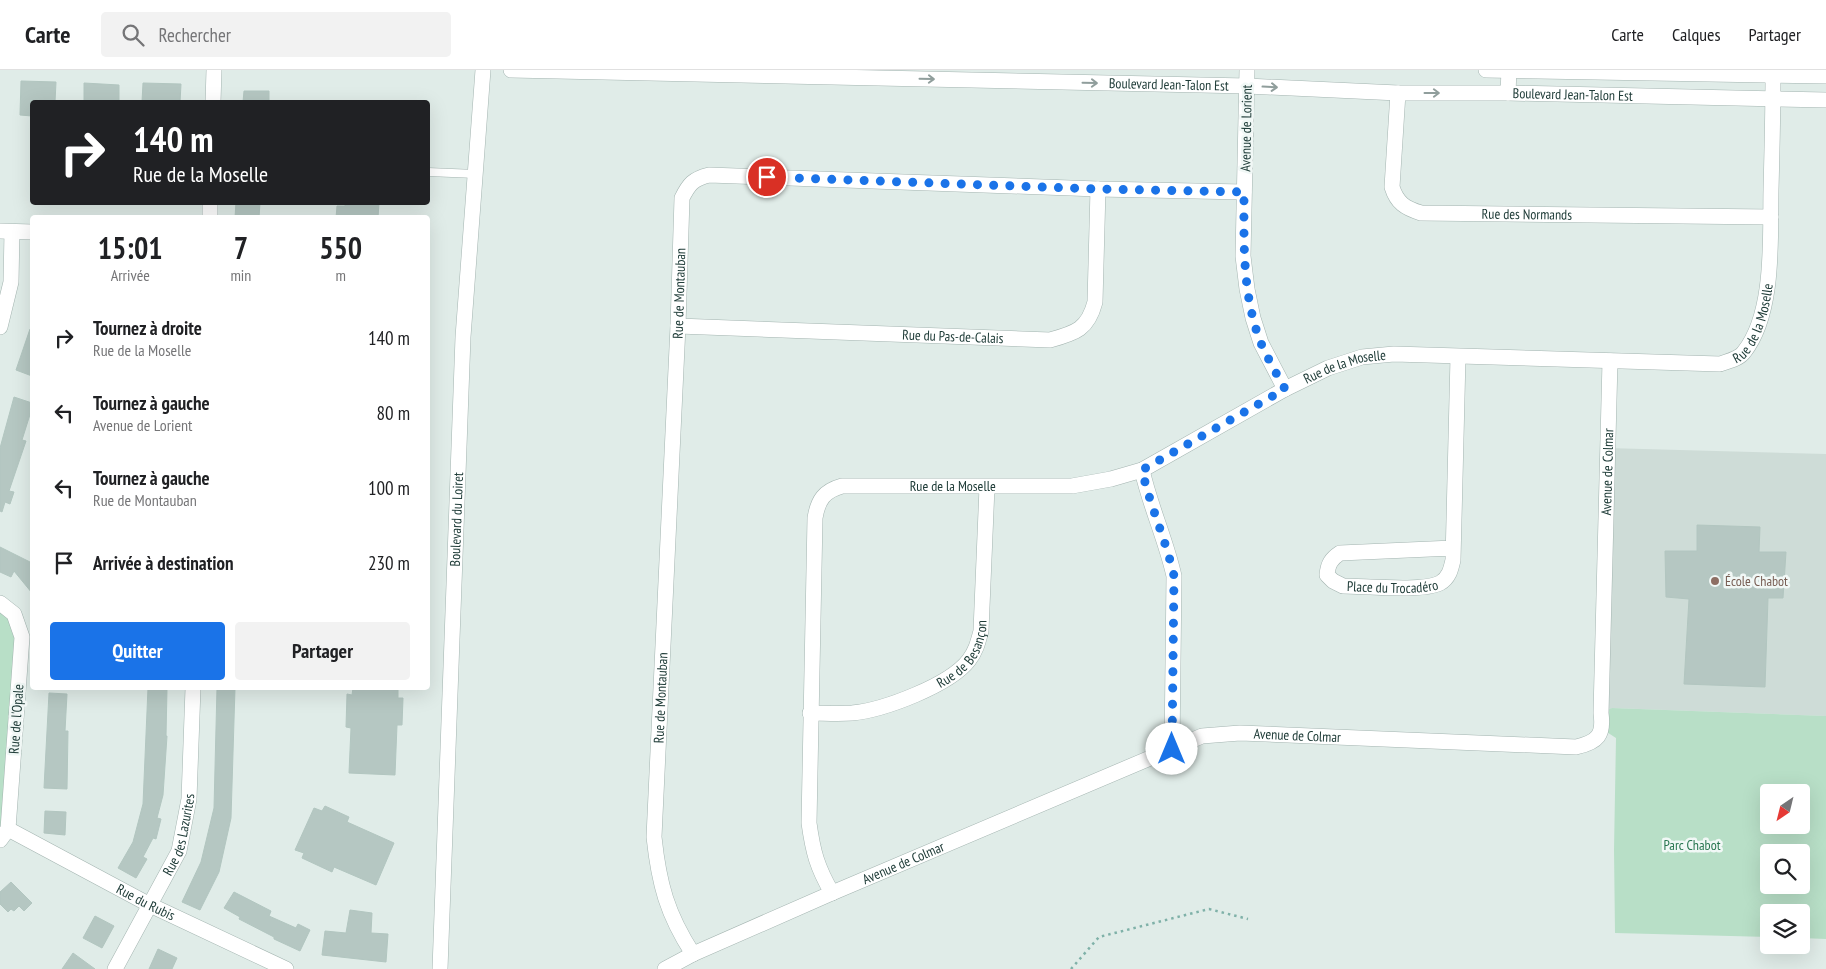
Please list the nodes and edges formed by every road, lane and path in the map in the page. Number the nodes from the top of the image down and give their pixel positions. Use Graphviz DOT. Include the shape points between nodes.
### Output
graph roads {
  1 [pos="214,70"];
  2 [pos="483,70"];
  3 [pos="511,70"];
  4 [pos="1247,70"];
  5 [pos="1486,70"];
  6 [pos="1508,70"];
  7 [pos="1773,76"];
  8 [pos="1826,76"];
  9 [pos="1247,86"];
  10 [pos="1398,93"];
  11 [pos="1508,93"];
  12 [pos="1773,98"];
  13 [pos="213,100"];
  14 [pos="1826,100"];
  15 [pos="430,172"];
  16 [pos="476,174"];
  17 [pos="1098,189"];
  18 [pos="1244,192"];
  19 [pos="1770,217"];
  20 [pos="6,232"];
  21 [pos="30,232"];
  22 [pos="678,326"];
  23 [pos="0,327"];
  24 [pos="1458,357"];
  25 [pos="1610,361"];
  26 [pos="1285,389"];
  27 [pos="1142,470"];
  28 [pos="987,487"];
  29 [pos="1453,548"];
  30 [pos="0,603"];
  31 [pos="194,690"];
  32 [pos="810,713"];
  33 [pos="1172,749"];
  34 [pos="4,835"];
  35 [pos="832,893"];
  36 [pos="150,905"];
  37 [pos="1248,919"];
  38 [pos="693,954"];
  39 [pos="115,969"];
  40 [pos="286,969"];
  41 [pos="440,969"];
  42 [pos="665,969"];
  43 [pos="1071,969"];
  1 -- 13 [label="street"];
  2 -- 16 [label="street, Boulevard du Loiret"];
  3 -- 9 [label="street, Boulevard Jean-Talon Est, one-way"];
  4 -- 9 [label="street, Avenue de Lorient"];
  5 -- 6 [label="street, Boulevard Jean-Talon Est"];
  6 -- 7 [label="street, Boulevard Jean-Talon Est"];
  6 -- 11 [label="street"];
  7 -- 8 [label="street, Boulevard Jean-Talon Est"];
  7 -- 12 [label="street, Rue de la Moselle"];
  9 -- 10 [label="street, Boulevard Jean-Talon Est, one-way"];
  9 -- 18 [label="street, Avenue de Lorient"];
  10 -- 11 [label="street, Boulevard Jean-Talon Est, one-way"];
  10 -- 19 [label="street, Rue des Normands" via="1392,187 1395,198 1410,210 1421,213"];
  11 -- 12 [label="street, Boulevard Jean-Talon Est"];
  12 -- 14 [label="street, Boulevard Jean-Talon Est"];
  12 -- 19 [label="street, Rue de la Moselle"];
  15 -- 16 [label="lane"];
  16 -- 41 [label="street, Boulevard du Loiret" via="463,337"];
  17 -- 18 [label="street, Rue de Montauban"];
  17 -- 22 [label="street, Rue du Pas-de-Calais" via="1094,302 1091,317 1071,334 1050,340"];
  17 -- 22 [label="street, Rue de Montauban" via="709,175 697,178 682,198"];
  18 -- 26 [label="street, Avenue de Lorient" via="1244,256 1253,318 1261,343"];
  19 -- 25 [label="street, Rue de la Moselle" via="1771,248 1764,306 1753,338 1743,354 1720,364"];
  20 -- 21 [label="street"];
  20 -- 23 [label="street" via="11,282"];
  22 -- 38 [label="street, Rue de Montauban" via="654,837 657,872 668,908 677,930"];
  24 -- 25 [label="street, Rue de la Moselle"];
  24 -- 26 [label="street, Rue de la Moselle" via="1394,354 1362,357 1328,368"];
  24 -- 29 [label="street, Place du Trocadéro"];
  25 -- 33 [label="street, Avenue de Colmar" via="1603,728 1598,737 1589,744 1576,746 1240,733 1202,736"];
  26 -- 27 [label="street, Rue de la Moselle"];
  27 -- 28 [label="street, Rue de la Moselle" via="1072,486"];
  27 -- 33 [label="street" via="1174,576"];
  28 -- 32 [label="street, Rue de Besançon" via="981,632 977,648 969,660 958,672 886,706 853,712"];
  28 -- 32 [label="street, Rue de la Moselle" via="842,486 825,494 817,504"];
  29 -- 29 [label="street, Place du Trocadéro" via="1449,574 1427,588 1343,586 1327,575 1328,565 1340,553"];
  30 -- 34 [label="street, Rue de l'Opale" via="14,614 22,637"];
  31 -- 36 [label="street, Rue des Lazurites" via="189,799 181,842"];
  32 -- 35 [label="street, Rue de la Moselle" via="811,840 818,869"];
  33 -- 35 [label="street, Avenue de Colmar"];
  34 -- 36 [label="street, Rue du Rubis"];
  35 -- 38 [label="street, Avenue de Colmar"];
  36 -- 39 [label="street, Rue des Lazurites"];
  36 -- 40 [label="street, Rue du Rubis"];
  37 -- 43 [label="path" via="1209,910 1099,937"];
  38 -- 42 [label="street, Avenue de Colmar"];
}
